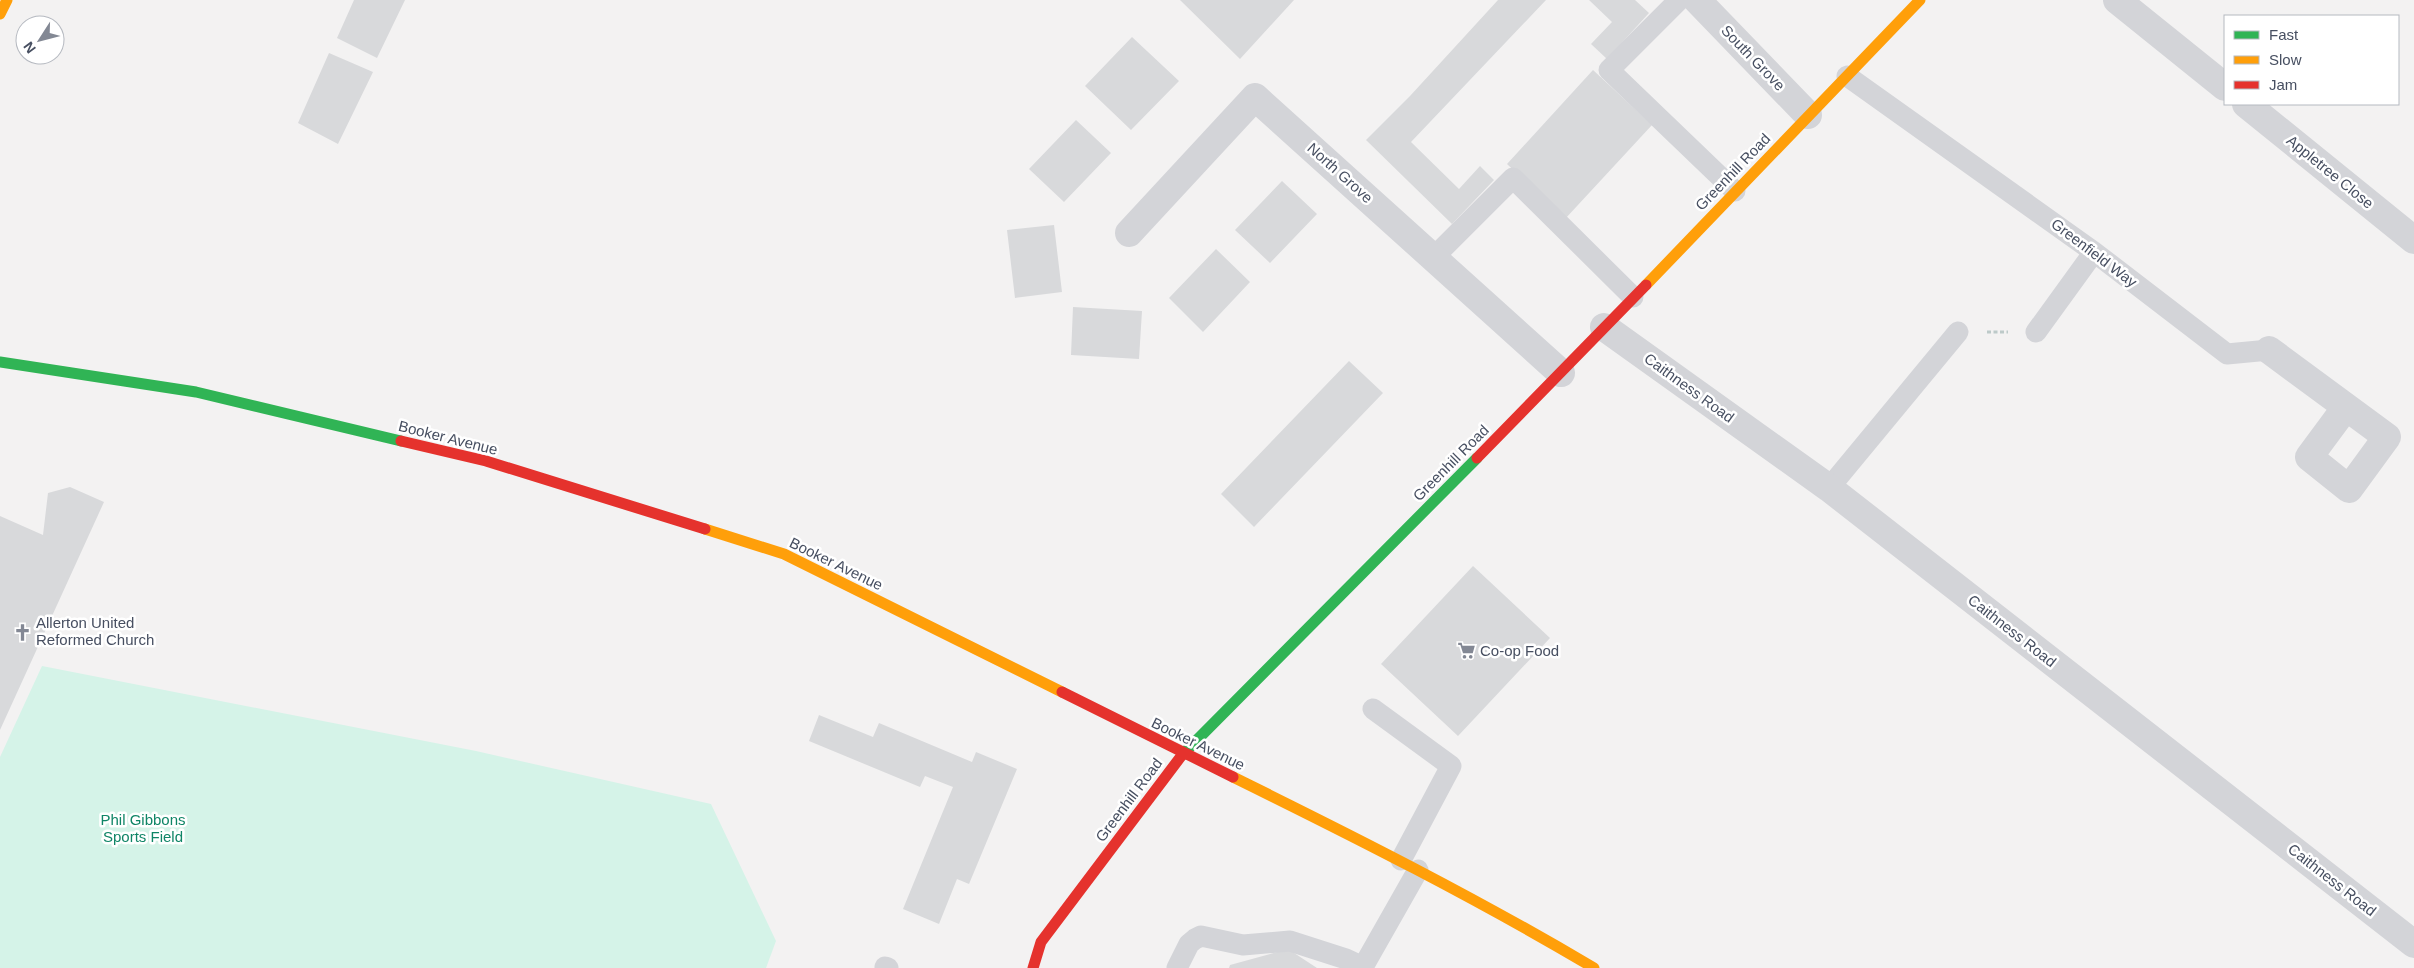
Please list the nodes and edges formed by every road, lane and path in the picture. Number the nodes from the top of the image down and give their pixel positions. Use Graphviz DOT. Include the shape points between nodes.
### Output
graph roads {
  1 [pos="7,0"];
  2 [pos="1679,0"];
  3 [pos="1697,0"];
  4 [pos="1920,0"];
  5 [pos="2117,0"];
  6 [pos="0,14"];
  7 [pos="1847,76"];
  8 [pos="2224,86"];
  9 [pos="2247,105"];
  10 [pos="1808,115"];
  11 [pos="1735,191"];
  12 [pos="1129,233"];
  13 [pos="2414,240"];
  14 [pos="2094,252"];
  15 [pos="1433,258"];
  16 [pos="1633,296"];
  17 [pos="1604,327"];
  18 [pos="1958,332"];
  19 [pos="2036,332"];
  20 [pos="2269,350"];
  21 [pos="0,362"];
  22 [pos="1561,373"];
  23 [pos="2346,407"];
  24 [pos="1829,488"];
  25 [pos="1373,709"];
  26 [pos="1183,753"];
  27 [pos="1410,865"];
  28 [pos="2414,944"];
  29 [pos="1033,968"];
  30 [pos="1177,968"];
  31 [pos="1364,968"];
  32 [pos="1594,968"];
  1 -- 6 [label="street"];
  2 -- 11 [label="lane" via="1609,70"];
  3 -- 10 [label="street, South Grove"];
  4 -- 7 [label="street, Greenhill Road"];
  5 -- 8 [label="street"];
  7 -- 10 [label="street, Greenhill Road"];
  7 -- 14 [label="lane, Greenfield Way"];
  9 -- 13 [label="street, Appletree Close"];
  10 -- 11 [label="street, Greenhill Road"];
  11 -- 16 [label="street, Greenhill Road"];
  12 -- 15 [label="street, North Grove" via="1256,98"];
  14 -- 19 [label="lane"];
  14 -- 20 [label="lane, Greenfield Way" via="2227,354"];
  15 -- 16 [label="lane" via="1513,178"];
  15 -- 22 [label="street, North Grove"];
  16 -- 17 [label="street, Greenhill Road"];
  17 -- 22 [label="street, Greenhill Road"];
  17 -- 24 [label="street, Caithness Road"];
  18 -- 19 [label="path"];
  18 -- 24 [label="lane"];
  20 -- 23 [label="street, Greenfield Way"];
  21 -- 26 [label="street, Booker Avenue" via="196,392 486,462 784,554"];
  22 -- 26 [label="street, Greenhill Road"];
  24 -- 28 [label="street, Caithness Road"];
  25 -- 27 [label="lane" via="1451,766"];
  26 -- 27 [label="street, Booker Avenue"];
  26 -- 29 [label="street, Greenhill Road" via="1041,942"];
  27 -- 31 [label="lane"];
  27 -- 32 [label="street, Booker Avenue"];
  30 -- 31 [label="lane" via="1189,944 1202,936 1243,945 1290,941 1346,958"];
}
